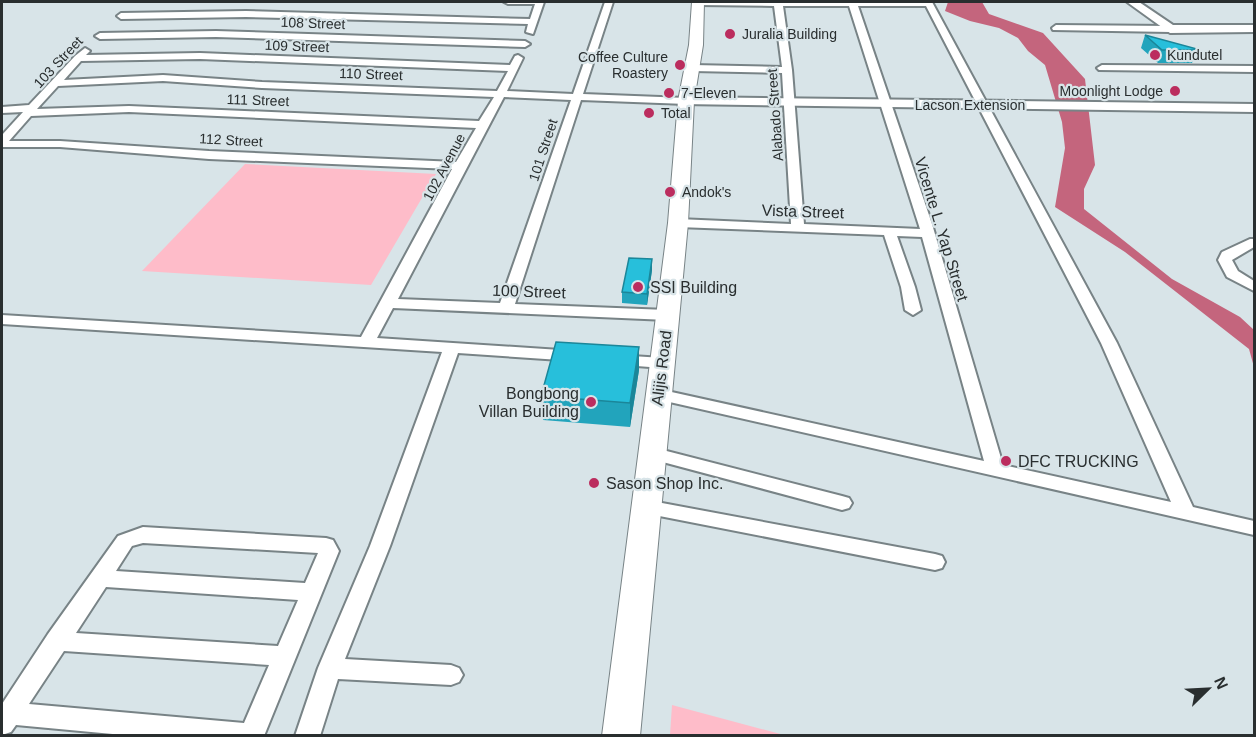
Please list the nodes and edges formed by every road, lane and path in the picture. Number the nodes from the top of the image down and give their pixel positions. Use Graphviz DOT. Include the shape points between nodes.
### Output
graph roads {
  1 [pos="135,2"];
  2 [pos="508,2"];
  3 [pos="540,2"];
  4 [pos="609,2"];
  5 [pos="698,2"];
  6 [pos="778,2"];
  7 [pos="1132,2"];
  8 [pos="852,3"];
  9 [pos="929,3"];
  10 [pos="338,9"];
  11 [pos="121,16"];
  12 [pos="330,16"];
  13 [pos="534,22"];
  14 [pos="1056,28"];
  15 [pos="1170,29"];
  16 [pos="1254,29"];
  17 [pos="100,36"];
  18 [pos="308,36"];
  19 [pos="300,44"];
  20 [pos="525,44"];
  21 [pos="292,51"];
  22 [pos="78,58"];
  23 [pos="285,59"];
  24 [pos="514,68"];
  25 [pos="693,68"];
  26 [pos="1102,68"];
  27 [pos="1254,69"];
  28 [pos="787,70"];
  29 [pos="55,83"];
  30 [pos="502,94"];
  31 [pos="577,96"];
  32 [pos="686,101"];
  33 [pos="789,103"];
  34 [pos="886,104"];
  35 [pos="982,105"];
  36 [pos="1254,108"];
  37 [pos="2,110"];
  38 [pos="32,110"];
  39 [pos="484,125"];
  40 [pos="2,143"];
  41 [pos="460,166"];
  42 [pos="678,223"];
  43 [pos="798,227"];
  44 [pos="890,231"];
  45 [pos="926,233"];
  46 [pos="1254,243"];
  47 [pos="1254,287"];
  48 [pos="388,303"];
  49 [pos="506,308"];
  50 [pos="913,310"];
  51 [pos="667,315"];
  52 [pos="2,319"];
  53 [pos="366,343"];
  54 [pos="452,347"];
  55 [pos="663,363"];
  56 [pos="658,394"];
  57 [pos="651,453"];
  58 [pos="995,468"];
  59 [pos="842,502"];
  60 [pos="646,507"];
  61 [pos="1186,514"];
  62 [pos="1254,528"];
  63 [pos="935,562"];
  64 [pos="100,578"];
  65 [pos="312,592"];
  66 [pos="56,641"];
  67 [pos="284,656"];
  68 [pos="330,668"];
  69 [pos="452,675"];
  70 [pos="6,718"];
  71 [pos="251,735"];
  72 [pos="307,735"];
  73 [pos="621,735"];
  1 -- 11 [label="street, 103 Street"];
  2 -- 3 [label="street"];
  3 -- 13 [label="street, 102 Avenue"];
  4 -- 31 [label="street, 101 Street"];
  5 -- 6 [label="street"];
  5 -- 25 [label="main road, Alijis Road"];
  6 -- 8 [label="street"];
  6 -- 28 [label="street, Alabado Street"];
  7 -- 15 [label="main road"];
  8 -- 9 [label="street"];
  8 -- 34 [label="street, Vicente L. Yap Street"];
  9 -- 35 [label="street"];
  10 -- 12 [label="street"];
  11 -- 12 [label="street"];
  11 -- 17 [label="street, 103 Street"];
  12 -- 13 [label="street"];
  12 -- 18 [label="street"];
  13 -- 20 [label="street, 102 Avenue"];
  14 -- 15 [label="street"];
  15 -- 16 [label="main road"];
  17 -- 18 [label="street, 108 Street"];
  17 -- 22 [label="street, 103 Street"];
  18 -- 19 [label="street"];
  18 -- 20 [label="street, 108 Street"];
  20 -- 24 [label="street, 102 Avenue"];
  21 -- 23 [label="street"];
  22 -- 23 [label="street, 109 Street"];
  22 -- 29 [label="street, 103 Street"];
  23 -- 24 [label="street, 109 Street"];
  24 -- 30 [label="street, 102 Avenue"];
  25 -- 28 [label="street"];
  25 -- 32 [label="main road, Alijis Road"];
  26 -- 27 [label="street"];
  28 -- 33 [label="street, Alabado Street"];
  29 -- 30 [label="street, 110 Street" via="163,78"];
  29 -- 38 [label="street, 103 Street"];
  30 -- 31 [label="street, 110 Street"];
  30 -- 39 [label="street, 102 Avenue"];
  31 -- 32 [label="street, 110 Street"];
  31 -- 49 [label="street, 101 Street"];
  32 -- 33 [label="main road, Lacson Extension"];
  32 -- 42 [label="main road, Alijis Road"];
  33 -- 34 [label="main road, Lacson Extension"];
  33 -- 43 [label="street, Alabado Street"];
  34 -- 35 [label="main road, Lacson Extension"];
  34 -- 45 [label="street, Vicente L. Yap Street"];
  35 -- 36 [label="main road, Lacson Extension"];
  35 -- 61 [label="street" via="1109,343"];
  37 -- 38 [label="street, 111 Street"];
  38 -- 39 [label="street, 111 Street" via="129,109"];
  38 -- 40 [label="street, 103 Street"];
  39 -- 41 [label="street, 102 Avenue"];
  40 -- 41 [label="street, 112 Street"];
  41 -- 48 [label="street, 102 Avenue"];
  42 -- 43 [label="street, Vista Street"];
  42 -- 51 [label="main road, Alijis Road"];
  43 -- 44 [label="street, Vista Street"];
  44 -- 45 [label="street, Vista Street"];
  44 -- 50 [label="street"];
  45 -- 58 [label="street, Vicente L. Yap Street"];
  46 -- 47 [label="street" via="1227,255 1225,260 1232,273"];
  48 -- 49 [label="street, 100 Street"];
  48 -- 53 [label="street, 102 Avenue"];
  49 -- 51 [label="street, 100 Street"];
  51 -- 55 [label="main road, Alijis Road"];
  52 -- 53 [label="street"];
  53 -- 54 [label="street"];
  54 -- 55 [label="street"];
  54 -- 68 [label="street" via="380,546"];
  55 -- 56 [label="main road, Alijis Road"];
  56 -- 57 [label="main road, Alijis Road"];
  56 -- 58 [label="street"];
  57 -- 59 [label="street"];
  57 -- 60 [label="main road, Alijis Road"];
  58 -- 61 [label="street"];
  60 -- 63 [label="street"];
  60 -- 73 [label="main road, Alijis Road"];
  61 -- 62 [label="street"];
  64 -- 65 [label="street"];
  64 -- 65 [label="street" via="125,541 143,535 326,546 329,551"];
  64 -- 66 [label="street"];
  65 -- 67 [label="street"];
  66 -- 67 [label="street"];
  66 -- 70 [label="street"];
  67 -- 71 [label="street"];
  68 -- 69 [label="street"];
  68 -- 72 [label="street"];
  70 -- 71 [label="street"];
}
